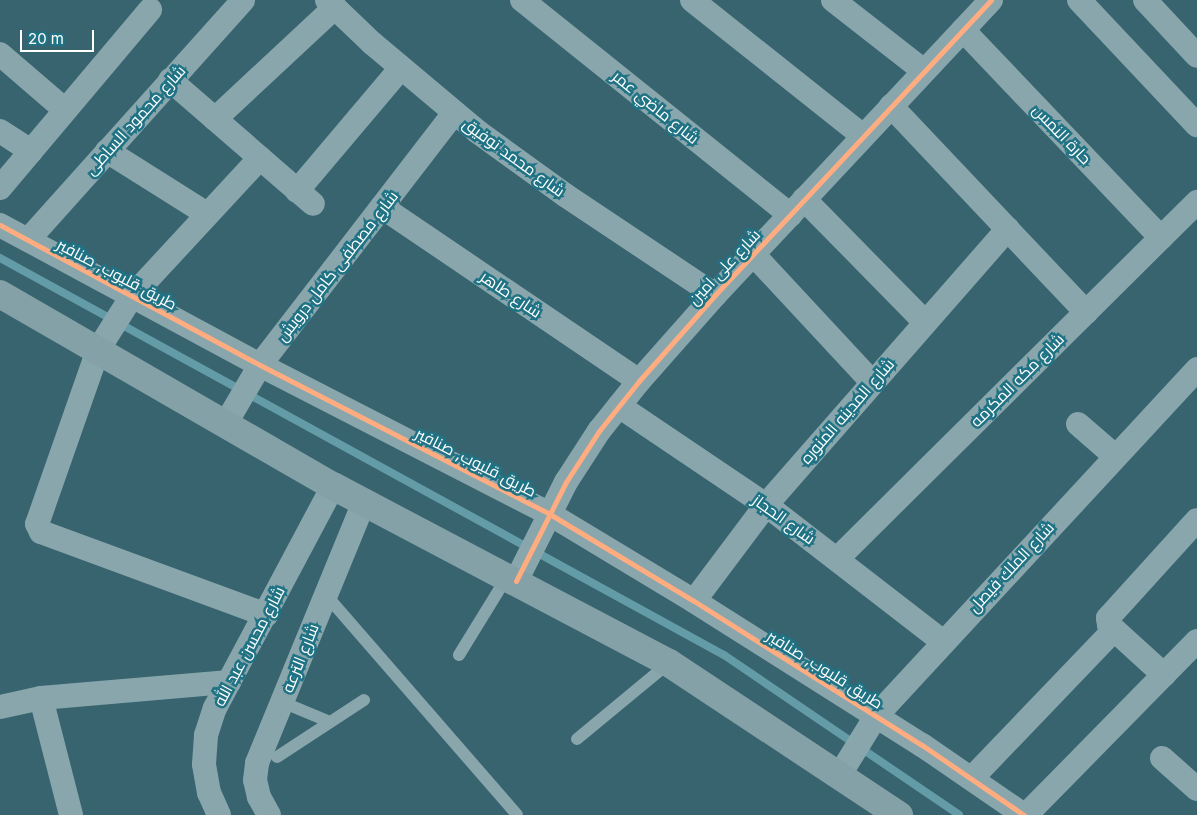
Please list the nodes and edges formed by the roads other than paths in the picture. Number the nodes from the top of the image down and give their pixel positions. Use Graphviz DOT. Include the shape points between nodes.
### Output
graph roads {
  1 [pos="243,0"];
  2 [pos="522,0"];
  3 [pos="692,0"];
  4 [pos="833,0"];
  5 [pos="991,0"];
  6 [pos="1079,0"];
  7 [pos="1146,0"];
  8 [pos="331,3"];
  9 [pos="150,10"];
  10 [pos="963,30"];
  11 [pos="0,54"];
  12 [pos="1197,56"];
  13 [pos="401,68"];
  14 [pos="924,72"];
  15 [pos="170,80"];
  16 [pos="891,106"];
  17 [pos="65,110"];
  18 [pos="454,112"];
  19 [pos="215,119"];
  20 [pos="1197,125"];
  21 [pos="0,131"];
  22 [pos="863,136"];
  23 [pos="31,151"];
  24 [pos="107,151"];
  25 [pos="260,158"];
  26 [pos="0,188"];
  27 [pos="1197,202"];
  28 [pos="382,207"];
  29 [pos="797,207"];
  30 [pos="208,214"];
  31 [pos="0,225"];
  32 [pos="1008,229"];
  33 [pos="1161,238"];
  34 [pos="28,240"];
  35 [pos="752,254"];
  36 [pos="0,294"];
  37 [pos="715,294"];
  38 [pos="132,296"];
  39 [pos="1086,312"];
  40 [pos="924,321"];
  41 [pos="98,350"];
  42 [pos="260,366"];
  43 [pos="1197,369"];
  44 [pos="639,381"];
  45 [pos="872,382"];
  46 [pos="619,406"];
  47 [pos="226,423"];
  48 [pos="1078,424"];
  49 [pos="1115,456"];
  50 [pos="333,486"];
  51 [pos="364,502"];
  52 [pos="766,505"];
  53 [pos="548,513"];
  54 [pos="1197,520"];
  55 [pos="838,558"];
  56 [pos="512,579"];
  57 [pos="326,595"];
  58 [pos="694,601"];
  59 [pos="266,615"];
  60 [pos="1112,627"];
  61 [pos="942,641"];
  62 [pos="1197,641"];
  63 [pos="459,655"];
  64 [pos="669,663"];
  65 [pos="1164,675"];
  66 [pos="229,682"];
  67 [pos="41,698"];
  68 [pos="364,700"];
  69 [pos="282,702"];
  70 [pos="0,707"];
  71 [pos="876,716"];
  72 [pos="330,722"];
  73 [pos="577,739"];
  74 [pos="277,757"];
  75 [pos="1162,758"];
  76 [pos="839,776"];
  77 [pos="972,778"];
  78 [pos="1197,790"];
  79 [pos="71,815"];
  80 [pos="219,815"];
  81 [pos="269,815"];
  82 [pos="517,815"];
  83 [pos="899,815"];
  84 [pos="1025,815"];
  1 -- 15 [label="street, شارع محمود الساطى"];
  2 -- 29 [label="street, شارع ماضي عمر"];
  3 -- 22 [label="street"];
  4 -- 14 [label="street"];
  5 -- 10 [label="street, شارع على امين"];
  6 -- 20 [label="street"];
  7 -- 12 [label="street"];
  8 -- 13 [label="street, شارع محمد توفيق"];
  8 -- 19 [label="street"];
  9 -- 17 [label="street"];
  10 -- 14 [label="street, شارع على امين"];
  10 -- 33 [label="street, حارة النمس"];
  11 -- 17 [label="street"];
  13 -- 18 [label="street, شارع محمد توفيق"];
  13 -- 25 [label="street" via="305,197"];
  14 -- 16 [label="street, شارع على امين"];
  15 -- 19 [label="street"];
  15 -- 24 [label="street, شارع محمود الساطى"];
  16 -- 22 [label="street, شارع على امين"];
  16 -- 32 [label="street"];
  17 -- 23 [label="street"];
  18 -- 28 [label="street, شارع مصطفى كامل درويش"];
  18 -- 37 [label="street, شارع محمد توفيق" via="565,194"];
  19 -- 25 [label="street"];
  21 -- 23 [label="street"];
  22 -- 29 [label="street, شارع على امين"];
  23 -- 26 [label="street"];
  24 -- 30 [label="street"];
  24 -- 34 [label="street, شارع محمود الساطى"];
  25 -- 30 [label="street"];
  27 -- 33 [label="street, شارع مكه المكرمه"];
  28 -- 42 [label="street, شارع مصطفى كامل درويش"];
  28 -- 44 [label="street, شارع طاهر"];
  29 -- 35 [label="street, شارع على امين"];
  29 -- 40 [label="street, شارع ماضي عمر"];
  30 -- 38 [label="street"];
  31 -- 34 [label="street, طريق قليوب, صنافير"];
  32 -- 39 [label="street"];
  32 -- 40 [label="street, شارع المدينه المنوره"];
  33 -- 39 [label="street, شارع مكه المكرمه"];
  34 -- 38 [label="street, طريق قليوب, صنافير"];
  35 -- 37 [label="street, شارع على امين"];
  35 -- 45 [label="street"];
  36 -- 41 [label="street"];
  37 -- 44 [label="street, شارع على امين"];
  38 -- 41 [label="street"];
  38 -- 42 [label="street, طريق قليوب, صنافير"];
  39 -- 55 [label="street, شارع مكه المكرمه"];
  40 -- 45 [label="street, شارع المدينه المنوره"];
  41 -- 47 [label="street"];
  41 -- 59 [label="street" via="37,520 41,532"];
  42 -- 47 [label="street, شارع مصطفى كامل درويش"];
  42 -- 53 [label="street, طريق قليوب, صنافير"];
  43 -- 49 [label="street, شارع الملك فيصل"];
  44 -- 46 [label="street, شارع على امين"];
  45 -- 52 [label="street, شارع المدينه المنوره"];
  46 -- 52 [label="street, شارع الحجاز"];
  46 -- 53 [label="street, شارع على امين" via="599,431"];
  47 -- 50 [label="street"];
  48 -- 49 [label="street"];
  49 -- 61 [label="street, شارع الملك فيصل"];
  50 -- 51 [label="street"];
  50 -- 59 [label="street, شارع محسن عبد الله"];
  51 -- 56 [label="street"];
  51 -- 57 [label="street, شارع الترعه"];
  52 -- 55 [label="street, شارع الحجاز"];
  52 -- 58 [label="street, شارع المدينه المنوره"];
  53 -- 56 [label="street, شارع على امين"];
  53 -- 58 [label="street, طريق قليوب, صنافير"];
  54 -- 60 [label="street" via="1110,614"];
  55 -- 61 [label="street, شارع الحجاز"];
  56 -- 63 [label="lane"];
  56 -- 64 [label="street"];
  57 -- 69 [label="street, شارع الترعه"];
  57 -- 82 [label="lane"];
  58 -- 71 [label="street, طريق قليوب, صنافير"];
  59 -- 66 [label="street, شارع محسن عبد الله"];
  60 -- 65 [label="street"];
  60 -- 77 [label="street"];
  61 -- 71 [label="street, شارع الملك فيصل"];
  62 -- 65 [label="street"];
  64 -- 73 [label="lane"];
  64 -- 76 [label="street"];
  65 -- 84 [label="street"];
  66 -- 67 [label="street"];
  66 -- 80 [label="street, شارع محسن عبد الله" via="206,735 209,793"];
  67 -- 70 [label="street"];
  67 -- 79 [label="street"];
  68 -- 72 [label="lane"];
  69 -- 72 [label="lane"];
  69 -- 81 [label="street, شارع الترعه" via="257,763 259,797"];
  71 -- 76 [label="street, شارع الملك فيصل"];
  71 -- 77 [label="street, طريق قليوب, صنافير"];
  72 -- 74 [label="lane"];
  75 -- 78 [label="street"];
  76 -- 83 [label="street"];
  77 -- 84 [label="street, طريق قليوب, صنافير"];
}
